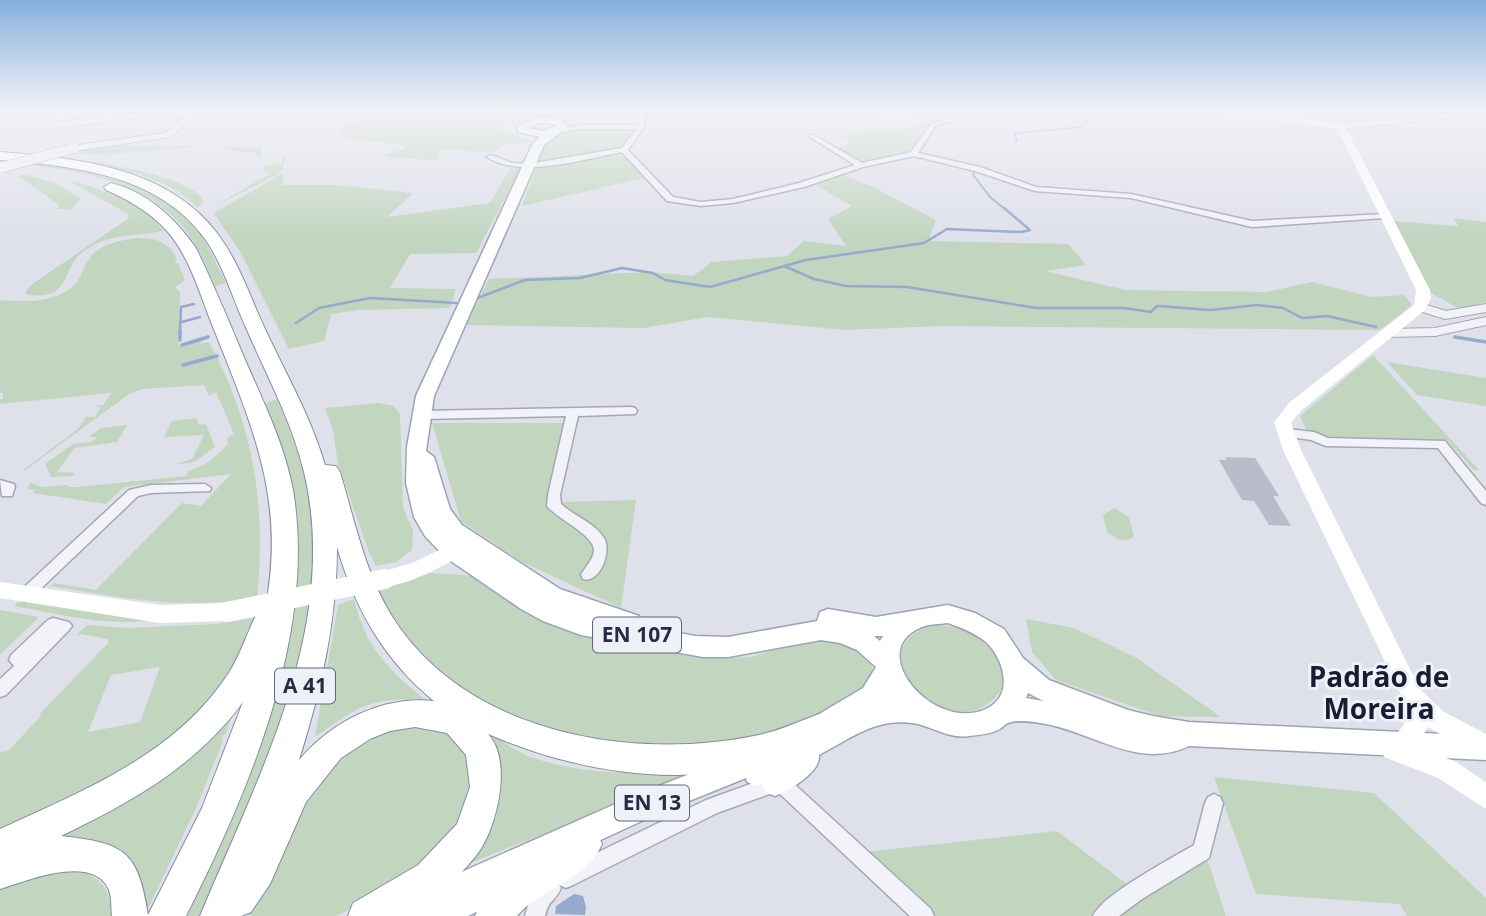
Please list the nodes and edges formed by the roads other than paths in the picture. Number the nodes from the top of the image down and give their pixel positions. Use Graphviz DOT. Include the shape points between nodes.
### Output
graph roads {
  1 [pos="50,154"];
  2 [pos="532,154"];
  3 [pos="602,154"];
  4 [pos="628,154"];
  5 [pos="842,154"];
  6 [pos="914,154"];
  7 [pos="1355,154"];
  8 [pos="0,156"];
  9 [pos="491,157"];
  10 [pos="861,165"];
  11 [pos="0,166"];
  12 [pos="529,166"];
  13 [pos="1385,216"];
  14 [pos="1486,308"];
  15 [pos="1427,310"];
  16 [pos="1486,321"];
  17 [pos="1436,332"];
  18 [pos="1389,333"];
  19 [pos="631,411"];
  20 [pos="573,412"];
  21 [pos="421,415"];
  22 [pos="1287,433"];
  23 [pos="419,439"];
  24 [pos="306,443"];
  25 [pos="205,488"];
  26 [pos="1486,500"];
  27 [pos="432,532"];
  28 [pos="462,546"];
  29 [pos="419,568"];
  30 [pos="477,568"];
  31 [pos="588,575"];
  32 [pos="283,583"];
  33 [pos="0,590"];
  34 [pos="25,595"];
  35 [pos="905,624"];
  36 [pos="28,662"];
  37 [pos="887,665"];
  38 [pos="1016,666"];
  39 [pos="2,686"];
  40 [pos="1420,707"];
  41 [pos="1002,712"];
  42 [pos="922,713"];
  43 [pos="824,733"];
  44 [pos="1189,734"];
  45 [pos="1390,745"];
  46 [pos="1486,746"];
  47 [pos="775,783"];
  48 [pos="1486,797"];
  49 [pos="1214,803"];
  50 [pos="585,844"];
  51 [pos="0,847"];
  52 [pos="0,871"];
  53 [pos="130,916"];
  54 [pos="166,916"];
  55 [pos="218,916"];
  56 [pos="226,916"];
  57 [pos="366,916"];
  58 [pos="398,916"];
  59 [pos="434,916"];
  60 [pos="493,916"];
  61 [pos="535,916"];
  62 [pos="924,916"];
  63 [pos="1102,916"];
  1 -- 11 [label="street, bridge"];
  2 -- 12 [label="main road, EN 107"];
  3 -- 12 [label="street"];
  4 -- 10 [label="street" via="670,199 701,204 801,186"];
  5 -- 10 [label="street"];
  6 -- 10 [label="street"];
  6 -- 13 [label="street" via="1035,189 1131,196 1252,224"];
  7 -- 13 [label="main road"];
  8 -- 24 [label="highway, A 41" via="60,162 116,175 159,191 194,216 219,251"];
  9 -- 12 [label="street"];
  11 -- 32 [label="highway, A 41" via="68,175 112,187 149,206 181,236 204,282 274,459 284,516"];
  12 -- 21 [label="main road, EN 107" via="432,379"];
  13 -- 15 [label="main road" via="1423,290"];
  14 -- 15 [label="street" via="1452,315"];
  15 -- 17 [label="street" via="1442,324"];
  15 -- 18 [label="main road"];
  16 -- 17 [label="street"];
  17 -- 18 [label="street"];
  18 -- 22 [label="main road" via="1286,415 1282,422"];
  19 -- 20 [label="street"];
  20 -- 21 [label="street"];
  20 -- 31 [label="street" via="554,506 597,536 603,548"];
  21 -- 23 [label="main road, EN 107"];
  22 -- 26 [label="street" via="1326,442 1440,444"];
  22 -- 40 [label="main road"];
  23 -- 27 [label="main road, EN 107" via="417,482"];
  23 -- 28 [label="main road, EN 107" via="440,512"];
  24 -- 43 [label="highway" via="322,452 358,571 386,631 424,676 479,714 579,750 635,758 752,752"];
  24 -- 55 [label="highway, A 41" via="320,493 324,547 320,612 286,750"];
  25 -- 34 [label="street" via="134,493"];
  27 -- 28 [label="main road, EN 107"];
  27 -- 29 [label="main road" via="432,546"];
  28 -- 29 [label="main road"];
  28 -- 30 [label="main road, EN 107"];
  28 -- 35 [label="main road, EN 107" via="564,601 687,637 741,638 814,620 876,627"];
  29 -- 30 [label="main road"];
  29 -- 34 [label="main road, bridge" via="228,612 160,614"];
  30 -- 37 [label="main road, EN 107" via="542,610 580,625 704,647 737,646 826,629 859,640"];
  32 -- 51 [label="highway" via="247,669 196,734 125,786"];
  32 -- 54 [label="highway, A 41" via="268,665 250,723 215,814"];
  33 -- 34 [label="main road"];
  35 -- 37 [label="main road, EN 13" via="890,643"];
  35 -- 38 [label="main road, EN 13" via="929,615 967,619 1000,639"];
  36 -- 39 [label="street"];
  37 -- 42 [label="main road, EN 13" via="901,695"];
  37 -- 43 [label="main road, EN 13" via="872,696"];
  38 -- 41 [label="main road" via="1015,695"];
  38 -- 44 [label="main road, EN 13" via="1040,688 1061,698 1141,726"];
  40 -- 45 [label="main road" via="1418,726"];
  40 -- 46 [label="main road"];
  41 -- 42 [label="main road, EN 13" via="964,725"];
  41 -- 44 [label="main road, EN 13" via="1057,713 1111,734 1151,742"];
  42 -- 43 [label="main road, EN 13" via="882,710"];
  43 -- 47 [label="main road"];
  43 -- 50 [label="main road, EN 13" via="760,772"];
  43 -- 58 [label="main road, EN 13" via="648,804"];
  44 -- 45 [label="main road, EN 13"];
  45 -- 46 [label="main road, EN 13"];
  45 -- 48 [label="main road" via="1447,770"];
  47 -- 61 [label="street" via="712,806 563,879 539,898"];
  47 -- 62 [label="street" via="786,788"];
  49 -- 63 [label="street" via="1202,851"];
  50 -- 59 [label="main road, EN 13"];
  50 -- 60 [label="highway" via="511,895"];
  52 -- 53 [label="highway" via="58,853 103,858 125,880"];
  56 -- 57 [label="highway" via="257,871 295,791 330,748 388,717 415,713 458,723 481,749 486,787 470,835 431,878"];
}
